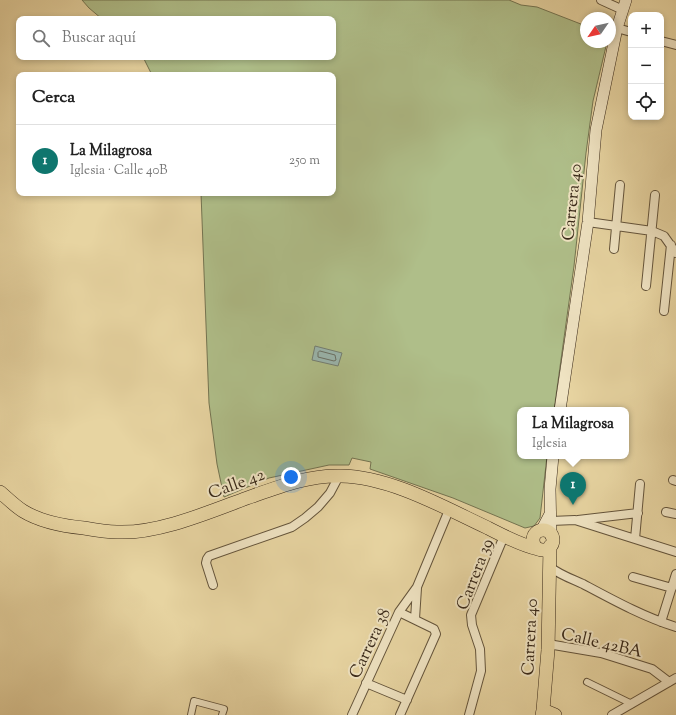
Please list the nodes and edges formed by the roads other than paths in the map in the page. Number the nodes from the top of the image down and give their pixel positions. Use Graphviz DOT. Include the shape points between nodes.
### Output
graph roads {
  1 [pos="601,0"];
  2 [pos="624,5"];
  3 [pos="617,28"];
  4 [pos="628,31"];
  5 [pos="664,42"];
  6 [pos="676,45"];
  7 [pos="620,185"];
  8 [pos="655,195"];
  9 [pos="588,222"];
  10 [pos="616,226"];
  11 [pos="652,231"];
  12 [pos="671,245"];
  13 [pos="614,249"];
  14 [pos="676,254"];
  15 [pos="646,286"];
  16 [pos="664,311"];
  17 [pos="560,407"];
  18 [pos="553,459"];
  19 [pos="339,476"];
  20 [pos="640,484"];
  21 [pos="0,492"];
  22 [pos="449,510"];
  23 [pos="666,512"];
  24 [pos="638,513"];
  25 [pos="676,514"];
  26 [pos="550,517"];
  27 [pos="575,520"];
  28 [pos="506,537"];
  29 [pos="635,539"];
  30 [pos="543,541"];
  31 [pos="676,552"];
  32 [pos="550,564"];
  33 [pos="676,574"];
  34 [pos="634,577"];
  35 [pos="213,585"];
  36 [pos="417,587"];
  37 [pos="672,588"];
  38 [pos="399,612"];
  39 [pos="414,619"];
  40 [pos="661,622"];
  41 [pos="676,627"];
  42 [pos="548,644"];
  43 [pos="673,680"];
  44 [pos="587,682"];
  45 [pos="366,683"];
  46 [pos="407,700"];
  47 [pos="632,704"];
  48 [pos="223,712"];
  49 [pos="546,713"];
  50 [pos="192,715"];
  51 [pos="352,715"];
  52 [pos="400,715"];
  53 [pos="469,715"];
  54 [pos="612,715"];
  1 -- 2 [label="street"];
  2 -- 3 [label="main road, Carrera 40"];
  3 -- 4 [label="street"];
  3 -- 9 [label="main road, Carrera 40" via="596,130"];
  5 -- 6 [label="street"];
  7 -- 10 [label="street"];
  8 -- 11 [label="street"];
  9 -- 10 [label="street"];
  9 -- 17 [label="main road, Carrera 40"];
  10 -- 11 [label="street"];
  10 -- 13 [label="street"];
  11 -- 12 [label="street" via="664,236"];
  11 -- 15 [label="street"];
  12 -- 14 [label="street"];
  12 -- 16 [label="street"];
  18 -- 26 [label="main road"];
  19 -- 21 [label="main road, Calle 42" via="323,476 295,482 183,521 118,532 78,528 46,521 22,511"];
  19 -- 22 [label="main road, Calle 42" via="365,478 415,494"];
  19 -- 35 [label="street" via="330,493 318,507 292,526 209,556 206,563"];
  20 -- 24 [label="street"];
  22 -- 28 [label="main road, Calle 42"];
  22 -- 36 [label="street, Carrera 38"];
  23 -- 25 [label="street"];
  24 -- 27 [label="street"];
  24 -- 29 [label="street"];
  26 -- 27 [label="street"];
  26 -- 30 [label="main road"];
  27 -- 29 [label="street"];
  28 -- 30 [label="main road"];
  28 -- 53 [label="street, Carrera 39" via="471,615 480,649 481,671"];
  29 -- 31 [label="street"];
  30 -- 32 [label="main road"];
  32 -- 40 [label="street" via="557,573"];
  32 -- 42 [label="main road, Carrera 40"];
  33 -- 37 [label="street"];
  34 -- 37 [label="street"];
  36 -- 38 [label="street, Carrera 38"];
  36 -- 39 [label="street, Carrera 38"];
  37 -- 40 [label="street"];
  38 -- 39 [label="street"];
  38 -- 45 [label="street, Carrera 38"];
  39 -- 46 [label="street" via="436,631 436,634"];
  40 -- 41 [label="street"];
  42 -- 43 [label="street, Calle 42BA" via="601,653 652,669"];
  42 -- 49 [label="main road, Carrera 40"];
  43 -- 47 [label="street"];
  44 -- 47 [label="street"];
  45 -- 46 [label="street"];
  45 -- 51 [label="street, Carrera 38"];
  46 -- 52 [label="street"];
  47 -- 54 [label="street"];
  48 -- 50 [label="street" via="194,701"];
}
